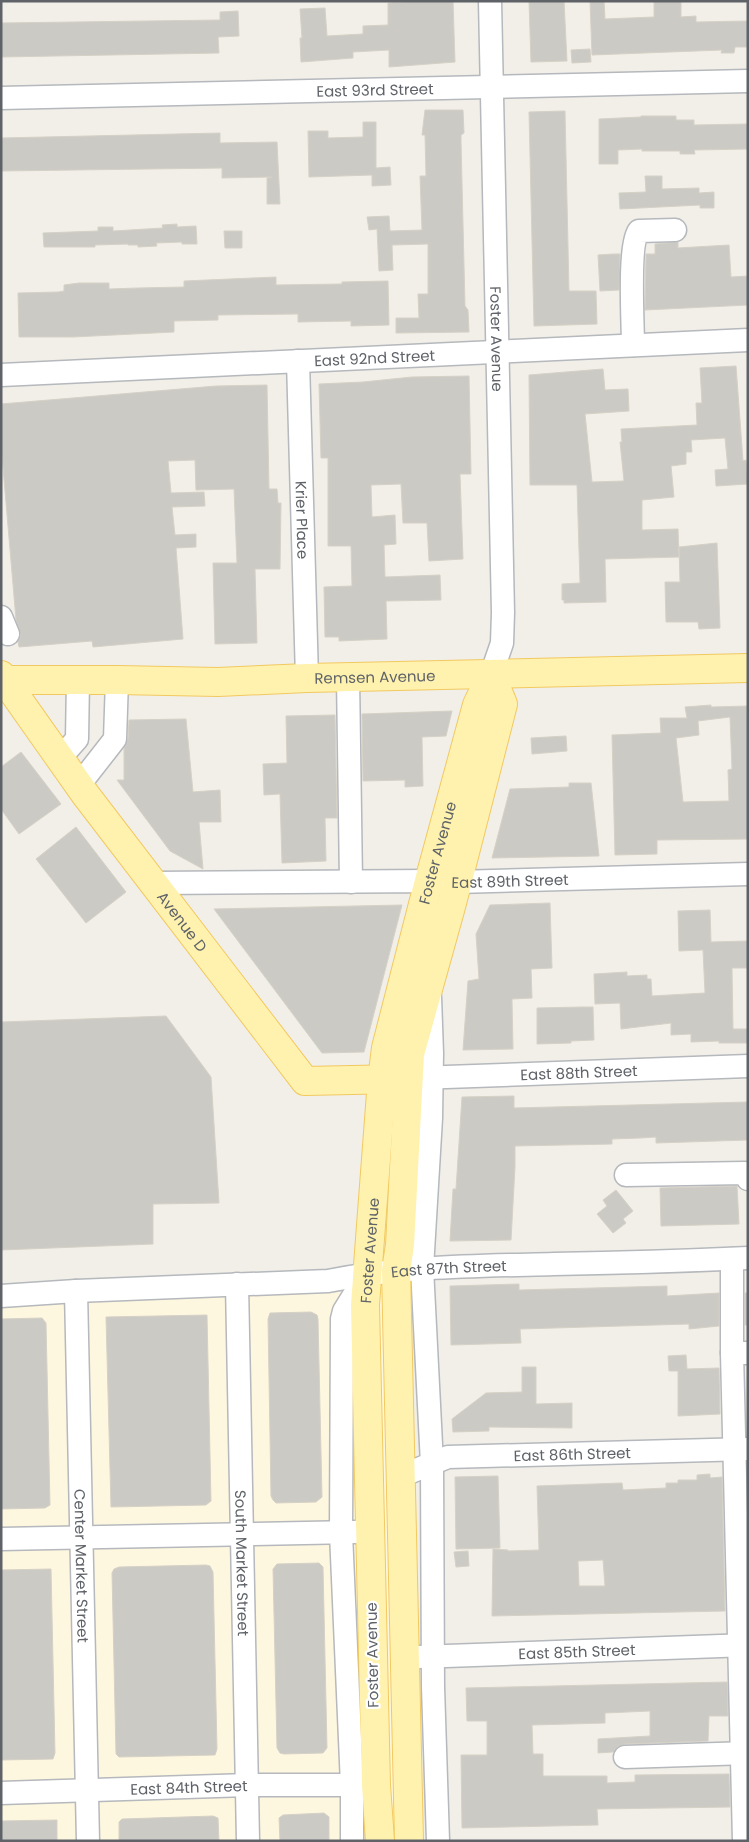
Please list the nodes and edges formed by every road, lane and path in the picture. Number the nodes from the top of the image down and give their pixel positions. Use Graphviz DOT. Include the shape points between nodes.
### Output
graph roads {
  1 [pos="490,1"];
  2 [pos="748,81"];
  3 [pos="492,86"];
  4 [pos="1,98"];
  5 [pos="675,230"];
  6 [pos="748,340"];
  7 [pos="633,345"];
  8 [pos="498,352"];
  9 [pos="298,360"];
  10 [pos="1,375"];
  11 [pos="748,668"];
  12 [pos="491,675"];
  13 [pos="348,677"];
  14 [pos="2,678"];
  15 [pos="307,678"];
  16 [pos="78,680"];
  17 [pos="117,680"];
  18 [pos="116,718"];
  19 [pos="78,727"];
  20 [pos="60,758"];
  21 [pos="98,761"];
  22 [pos="79,785"];
  23 [pos="748,874"];
  24 [pos="429,881"];
  25 [pos="351,882"];
  26 [pos="457,882"];
  27 [pos="154,883"];
  28 [pos="748,1066"];
  29 [pos="421,1078"];
  30 [pos="382,1080"];
  31 [pos="626,1175"];
  32 [pos="748,1179"];
  33 [pos="740,1259"];
  34 [pos="409,1270"];
  35 [pos="368,1273"];
  36 [pos="237,1284"];
  37 [pos="76,1291"];
  38 [pos="1,1296"];
  39 [pos="740,1353"];
  40 [pos="741,1449"];
  41 [pos="432,1464"];
  42 [pos="401,1476"];
  43 [pos="341,1532"];
  44 [pos="370,1532"];
  45 [pos="243,1533"];
  46 [pos="81,1537"];
  47 [pos="1,1539"];
  48 [pos="742,1545"];
  49 [pos="743,1646"];
  50 [pos="433,1656"];
  51 [pos="404,1657"];
  52 [pos="745,1753"];
  53 [pos="625,1757"];
  54 [pos="248,1785"];
  55 [pos="364,1785"];
  56 [pos="87,1792"];
  57 [pos="1,1793"];
  58 [pos="88,1841"];
  59 [pos="248,1841"];
  60 [pos="352,1841"];
  61 [pos="380,1841"];
  62 [pos="409,1841"];
  63 [pos="438,1841"];
  64 [pos="744,1841"];
  1 -- 3 [label="street, Foster Avenue"];
  2 -- 3 [label="street, East 93rd Street"];
  3 -- 4 [label="street, East 93rd Street"];
  3 -- 8 [label="street, Foster Avenue"];
  5 -- 7 [label="street" via="639,231 635,235"];
  6 -- 7 [label="street, East 92nd Street"];
  7 -- 8 [label="street, East 92nd Street"];
  8 -- 9 [label="street, East 92nd Street"];
  8 -- 12 [label="street, Foster Avenue" via="503,613 502,642"];
  9 -- 10 [label="street, East 92nd Street"];
  9 -- 15 [label="street, Krier Place"];
  11 -- 12 [label="main road, Remsen Avenue"];
  12 -- 13 [label="main road, Remsen Avenue"];
  12 -- 24 [label="main road, Foster Avenue" via="477,705"];
  12 -- 26 [label="main road, Foster Avenue" via="504,704"];
  13 -- 15 [label="main road, Remsen Avenue"];
  13 -- 25 [label="street"];
  14 -- 16 [label="main road, Remsen Avenue"];
  14 -- 20 [label="main road, Avenue D"];
  15 -- 17 [label="main road, Remsen Avenue" via="218,682"];
  16 -- 17 [label="main road, Remsen Avenue"];
  16 -- 19 [label="street"];
  17 -- 18 [label="street"];
  18 -- 19 [label="street"];
  18 -- 21 [label="street" via="115,739"];
  19 -- 20 [label="street" via="77,739"];
  19 -- 21 [label="street"];
  20 -- 22 [label="main road, Avenue D"];
  21 -- 22 [label="street"];
  22 -- 27 [label="main road, Avenue D"];
  23 -- 26 [label="street, East 89th Street"];
  24 -- 25 [label="street, East 89th Street"];
  24 -- 26 [label="street, East 89th Street"];
  24 -- 30 [label="main road, Foster Avenue" via="386,1048"];
  25 -- 27 [label="street, East 89th Street"];
  26 -- 29 [label="main road, Foster Avenue" via="410,1054"];
  27 -- 30 [label="main road, Avenue D" via="305,1081"];
  28 -- 29 [label="street, East 88th Street"];
  29 -- 30 [label="main road, Avenue D"];
  29 -- 34 [label="main road, Foster Avenue" via="400,1245"];
  30 -- 35 [label="main road, Foster Avenue"];
  31 -- 32 [label="street" via="745,1173"];
  33 -- 34 [label="street, East 87th Street"];
  33 -- 39 [label="street"];
  34 -- 35 [label="street, East 87th Street"];
  34 -- 41 [label="street"];
  34 -- 42 [label="main road, Foster Avenue"];
  35 -- 36 [label="street, East 87th Street" via="328,1281"];
  35 -- 43 [label="street" via="342,1319"];
  35 -- 44 [label="main road, Foster Avenue" via="365,1305"];
  36 -- 37 [label="street, East 87th Street"];
  36 -- 45 [label="street, South Market Street"];
  37 -- 38 [label="street, East 87th Street"];
  37 -- 46 [label="street, Center Market Street"];
  39 -- 40 [label="street"];
  40 -- 41 [label="street, East 86th Street" via="448,1457"];
  40 -- 48 [label="street"];
  41 -- 42 [label="street, East 86th Street"];
  41 -- 50 [label="street"];
  42 -- 51 [label="main road, Foster Avenue"];
  43 -- 44 [label="street"];
  43 -- 45 [label="street"];
  43 -- 55 [label="street"];
  44 -- 55 [label="main road, Foster Avenue"];
  45 -- 46 [label="street"];
  45 -- 54 [label="street, South Market Street"];
  46 -- 47 [label="street"];
  46 -- 56 [label="street, Center Market Street"];
  48 -- 49 [label="street"];
  49 -- 50 [label="street, East 85th Street"];
  49 -- 52 [label="street"];
  50 -- 51 [label="street, East 85th Street"];
  50 -- 63 [label="street"];
  51 -- 62 [label="main road, Foster Avenue"];
  52 -- 53 [label="street"];
  52 -- 64 [label="street"];
  54 -- 55 [label="street, East 84th Street"];
  54 -- 56 [label="street, East 84th Street"];
  54 -- 59 [label="street, South Market Street"];
  55 -- 60 [label="street"];
  55 -- 61 [label="main road, Foster Avenue"];
  56 -- 57 [label="street, East 84th Street"];
  56 -- 58 [label="street, Center Market Street"];
}
